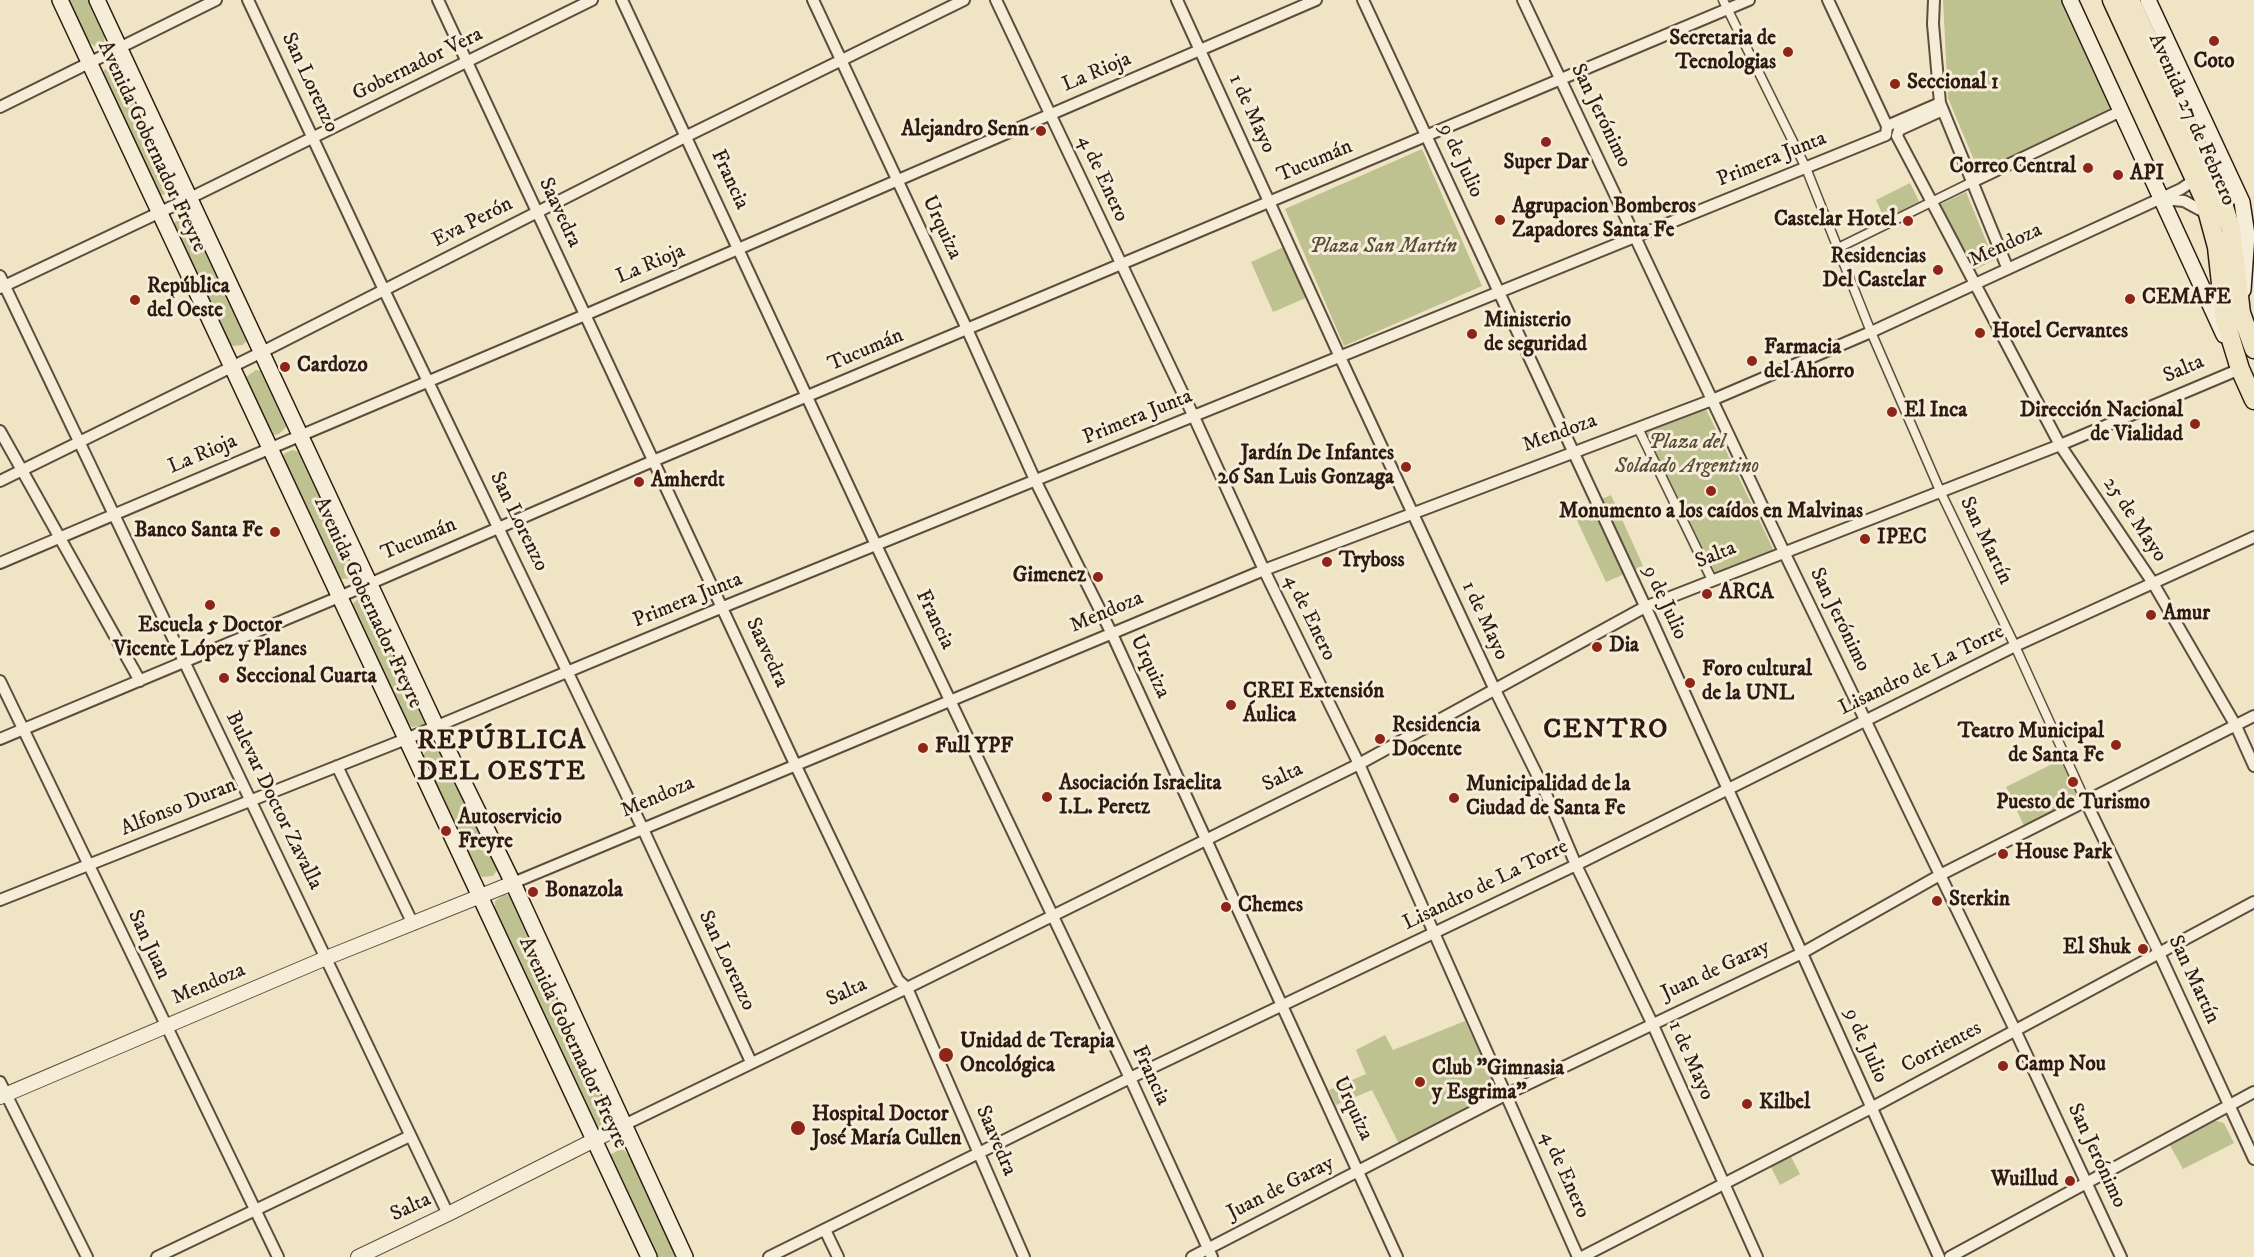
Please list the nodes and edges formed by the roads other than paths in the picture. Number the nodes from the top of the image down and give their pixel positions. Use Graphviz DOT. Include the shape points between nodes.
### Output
graph roads {
  1 [pos="60,0"];
  2 [pos="97,0"];
  3 [pos="216,0"];
  4 [pos="248,0"];
  5 [pos="438,0"];
  6 [pos="592,0"];
  7 [pos="622,0"];
  8 [pos="813,0"];
  9 [pos="964,0"];
  10 [pos="996,0"];
  11 [pos="1177,0"];
  12 [pos="1316,0"];
  13 [pos="1363,0"];
  14 [pos="1523,0"];
  15 [pos="1749,0"];
  16 [pos="1828,0"];
  17 [pos="1934,0"];
  18 [pos="2070,0"];
  19 [pos="2112,0"];
  20 [pos="2130,0"];
  21 [pos="2148,0"];
  22 [pos="1725,5"];
  23 [pos="119,47"];
  24 [pos="1200,51"];
  25 [pos="841,60"];
  26 [pos="88,62"];
  27 [pos="468,63"];
  28 [pos="1560,80"];
  29 [pos="1941,106"];
  30 [pos="0,107"];
  31 [pos="2121,111"];
  32 [pos="1050,114"];
  33 [pos="1890,132"];
  34 [pos="687,136"];
  35 [pos="1427,136"];
  36 [pos="314,138"];
  37 [pos="2208,167"];
  38 [pos="1806,168"];
  39 [pos="897,181"];
  40 [pos="1972,182"];
  41 [pos="190,198"];
  42 [pos="2161,199"];
  43 [pos="1271,202"];
  44 [pos="1932,202"];
  45 [pos="537,212"];
  46 [pos="159,213"];
  47 [pos="2210,216"];
  48 [pos="2237,223"];
  49 [pos="1636,235"];
  50 [pos="739,248"];
  51 [pos="1838,248"];
  52 [pos="1120,264"];
  53 [pos="2007,267"];
  54 [pos="2,283"];
  55 [pos="1975,283"];
  56 [pos="384,290"];
  57 [pos="1500,292"];
  58 [pos="585,315"];
  59 [pos="967,329"];
  60 [pos="1871,332"];
  61 [pos="2254,350"];
  62 [pos="262,352"];
  63 [pos="1340,357"];
  64 [pos="232,366"];
  65 [pos="2240,369"];
  66 [pos="428,381"];
  67 [pos="807,397"];
  68 [pos="1712,400"];
  69 [pos="2254,400"];
  70 [pos="1194,417"];
  71 [pos="1638,428"];
  72 [pos="0,431"];
  73 [pos="301,434"];
  74 [pos="79,441"];
  75 [pos="2060,446"];
  76 [pos="271,447"];
  77 [pos="1572,452"];
  78 [pos="653,461"];
  79 [pos="21,471"];
  80 [pos="1035,480"];
  81 [pos="0,481"];
  82 [pos="1941,493"];
  83 [pos="1412,512"];
  84 [pos="114,514"];
  85 [pos="499,528"];
  86 [pos="61,537"];
  87 [pos="2254,537"];
  88 [pos="876,545"];
  89 [pos="1784,552"];
  90 [pos="0,563"];
  91 [pos="1264,570"];
  92 [pos="1712,580"];
  93 [pos="370,583"];
  94 [pos="2153,583"];
  95 [pos="339,597"];
  96 [pos="723,607"];
  97 [pos="1645,607"];
  98 [pos="1112,634"];
  99 [pos="2015,646"];
  100 [pos="184,662"];
  101 [pos="568,672"];
  102 [pos="0,681"];
  103 [pos="140,681"];
  104 [pos="1494,688"];
  105 [pos="951,700"];
  106 [pos="2254,716"];
  107 [pos="1867,719"];
  108 [pos="436,726"];
  109 [pos="2236,726"];
  110 [pos="24,730"];
  111 [pos="406,739"];
  112 [pos="0,740"];
  113 [pos="795,764"];
  114 [pos="1359,764"];
  115 [pos="337,766"];
  116 [pos="2254,766"];
  117 [pos="1727,790"];
  118 [pos="251,800"];
  119 [pos="2085,800"];
  120 [pos="642,827"];
  121 [pos="1207,840"];
  122 [pos="89,865"];
  123 [pos="1576,865"];
  124 [pos="1940,875"];
  125 [pos="513,882"];
  126 [pos="480,896"];
  127 [pos="0,900"];
  128 [pos="2254,902"];
  129 [pos="1053,916"];
  130 [pos="413,924"];
  131 [pos="1434,933"];
  132 [pos="1802,953"];
  133 [pos="2159,953"];
  134 [pos="327,958"];
  135 [pos="907,988"];
  136 [pos="1282,1006"];
  137 [pos="1652,1023"];
  138 [pos="165,1027"];
  139 [pos="2015,1030"];
  140 [pos="751,1062"];
  141 [pos="1130,1078"];
  142 [pos="2,1091"];
  143 [pos="2254,1092"];
  144 [pos="1507,1094"];
  145 [pos="2230,1106"];
  146 [pos="1871,1108"];
  147 [pos="624,1125"];
  148 [pos="410,1136"];
  149 [pos="595,1140"];
  150 [pos="979,1153"];
  151 [pos="2254,1159"];
  152 [pos="1359,1171"];
  153 [pos="1724,1183"];
  154 [pos="2087,1184"];
  155 [pos="255,1210"];
  156 [pos="448,1214"];
  157 [pos="825,1230"];
  158 [pos="1210,1253"];
  159 [pos="87,1257"];
  160 [pos="157,1257"];
  161 [pos="278,1257"];
  162 [pos="358,1257"];
  163 [pos="649,1257"];
  164 [pos="685,1257"];
  165 [pos="769,1257"];
  166 [pos="838,1257"];
  167 [pos="1024,1257"];
  168 [pos="1192,1257"];
  169 [pos="1397,1257"];
  170 [pos="1580,1257"];
  171 [pos="1757,1257"];
  172 [pos="1939,1257"];
  173 [pos="1950,1257"];
  174 [pos="2121,1257"];
  1 -- 26 [label="main road, Avenida Gobernador Freyre"];
  2 -- 23 [label="main road, Avenida Gobernador Freyre"];
  3 -- 23 [label="street"];
  4 -- 36 [label="street, San Lorenzo"];
  5 -- 27 [label="street, Saavedra"];
  6 -- 27 [label="street, Gobernador Vera"];
  7 -- 34 [label="street, Francia"];
  8 -- 25 [label="street, Urquiza"];
  9 -- 25 [label="street, Eva Perón"];
  10 -- 32 [label="street, 4 de Enero"];
  11 -- 24 [label="street, 1 de Mayo"];
  12 -- 24 [label="street, La Rioja"];
  13 -- 35 [label="street, 9 de Julio"];
  14 -- 28 [label="street, San Jerónimo"];
  15 -- 22 [label="street, Tucumán"];
  16 -- 33 [label="street, 25 de Mayo"];
  17 -- 29 [label="street"];
  18 -- 31 [label="main road"];
  19 -- 37 [label="highway, Avenida 27 de Febrero"];
  20 -- 37 [label="highway, Avenida 27 de Febrero"];
  21 -- 37 [label="main road, Avenida 27 de Febrero"];
  22 -- 28 [label="street, Tucumán"];
  22 -- 38 [label="street, San Martín"];
  23 -- 26 [label="street"];
  23 -- 41 [label="main road, Avenida Gobernador Freyre"];
  24 -- 32 [label="street, La Rioja"];
  24 -- 43 [label="street, 1 de Mayo"];
  25 -- 34 [label="street, Eva Perón"];
  25 -- 39 [label="street, Urquiza"];
  26 -- 30 [label="street"];
  26 -- 46 [label="main road, Avenida Gobernador Freyre"];
  27 -- 36 [label="street, Gobernador Vera"];
  27 -- 45 [label="street, Saavedra"];
  28 -- 35 [label="street, Tucumán"];
  28 -- 49 [label="street, San Jerónimo"];
  29 -- 33 [label="street, Primera Junta"];
  29 -- 40 [label="street"];
  31 -- 40 [label="street"];
  31 -- 42 [label="main road"];
  32 -- 39 [label="street, La Rioja"];
  32 -- 52 [label="street, 4 de Enero"];
  33 -- 38 [label="street, Primera Junta"];
  33 -- 44 [label="street, 25 de Mayo"];
  34 -- 45 [label="street, Eva Perón"];
  34 -- 50 [label="street, Francia"];
  35 -- 43 [label="street, Tucumán"];
  35 -- 57 [label="street, 9 de Julio"];
  36 -- 41 [label="street, Gobernador Vera"];
  36 -- 56 [label="street, San Lorenzo"];
  37 -- 42 [label="street, Mendoza"];
  37 -- 47 [label="highway, Avenida 27 de Febrero"];
  37 -- 48 [label="highway, Avenida 27 de Febrero"];
  38 -- 49 [label="street, Primera Junta"];
  38 -- 51 [label="street, San Martín"];
  39 -- 50 [label="street, La Rioja"];
  39 -- 59 [label="street, Urquiza"];
  40 -- 44 [label="street"];
  40 -- 53 [label="street"];
  41 -- 46 [label="street, Gobernador Vera"];
  41 -- 62 [label="main road, Avenida Gobernador Freyre"];
  42 -- 47 [label="street" via="2184,201"];
  42 -- 53 [label="street, Mendoza"];
  42 -- 65 [label="main road"];
  43 -- 52 [label="street, Tucumán"];
  43 -- 63 [label="street, 1 de Mayo"];
  44 -- 51 [label="street"];
  44 -- 55 [label="street, 25 de Mayo"];
  45 -- 56 [label="street, Eva Perón"];
  45 -- 58 [label="street, Saavedra"];
  46 -- 54 [label="street, Gobernador Vera"];
  46 -- 64 [label="main road, Avenida Gobernador Freyre"];
  47 -- 48 [label="street"];
  47 -- 65 [label="highway, Avenida 27 de Febrero" via="2225,320"];
  48 -- 61 [label="highway, Avenida 27 de Febrero" via="2243,320"];
  49 -- 57 [label="street, Primera Junta"];
  49 -- 68 [label="street, San Jerónimo"];
  50 -- 58 [label="street, La Rioja"];
  50 -- 67 [label="street, Francia"];
  51 -- 60 [label="street, San Martín"];
  52 -- 59 [label="street, Tucumán"];
  52 -- 70 [label="street, 4 de Enero"];
  53 -- 55 [label="street, Mendoza"];
  54 -- 74 [label="street, Bulevar Doctor Zavalla"];
  55 -- 60 [label="street, Mendoza"];
  55 -- 75 [label="street, 25 de Mayo"];
  56 -- 62 [label="street, Eva Perón"];
  56 -- 66 [label="street, San Lorenzo"];
  57 -- 63 [label="street, Primera Junta"];
  57 -- 77 [label="street, 9 de Julio"];
  58 -- 66 [label="street, La Rioja"];
  58 -- 78 [label="street, Saavedra"];
  59 -- 67 [label="street, Tucumán"];
  59 -- 80 [label="street, Urquiza"];
  60 -- 68 [label="street, Mendoza"];
  60 -- 82 [label="street, San Martín"];
  62 -- 64 [label="street, Eva Perón"];
  62 -- 73 [label="main road, Avenida Gobernador Freyre"];
  63 -- 70 [label="street, Primera Junta"];
  63 -- 83 [label="street, 1 de Mayo"];
  64 -- 74 [label="street, Eva Perón"];
  64 -- 76 [label="main road, Avenida Gobernador Freyre"];
  65 -- 69 [label="highway, Avenida 27 de Febrero"];
  65 -- 75 [label="street, Salta"];
  66 -- 73 [label="street, La Rioja"];
  66 -- 85 [label="street, San Lorenzo"];
  67 -- 78 [label="street, Tucumán"];
  67 -- 88 [label="street, Francia"];
  68 -- 71 [label="street, Mendoza"];
  68 -- 89 [label="street, San Jerónimo"];
  70 -- 80 [label="street, Primera Junta"];
  70 -- 91 [label="street, 4 de Enero"];
  71 -- 77 [label="street, Mendoza"];
  71 -- 92 [label="street"];
  72 -- 79 [label="street"];
  73 -- 76 [label="street, La Rioja"];
  73 -- 93 [label="main road, Avenida Gobernador Freyre"];
  74 -- 79 [label="street, Eva Perón"];
  74 -- 84 [label="street, Bulevar Doctor Zavalla"];
  75 -- 82 [label="street, Salta"];
  75 -- 94 [label="street, 25 de Mayo"];
  76 -- 84 [label="street, La Rioja"];
  76 -- 95 [label="main road, Avenida Gobernador Freyre"];
  77 -- 83 [label="street, Mendoza"];
  77 -- 97 [label="street, 9 de Julio"];
  78 -- 85 [label="street, Tucumán"];
  78 -- 96 [label="street, Saavedra"];
  79 -- 81 [label="street, Eva Perón"];
  79 -- 86 [label="street"];
  80 -- 88 [label="street, Primera Junta"];
  80 -- 98 [label="street, Urquiza"];
  82 -- 89 [label="street, Salta"];
  82 -- 99 [label="street, San Martín"];
  83 -- 91 [label="street, Mendoza"];
  83 -- 104 [label="street, 1 de Mayo"];
  84 -- 86 [label="street, La Rioja"];
  84 -- 100 [label="street, Bulevar Doctor Zavalla"];
  85 -- 93 [label="street, Tucumán"];
  85 -- 101 [label="street, San Lorenzo"];
  86 -- 90 [label="street, La Rioja"];
  86 -- 103 [label="street"];
  87 -- 94 [label="street, Lisandro de La Torre"];
  88 -- 96 [label="street, Primera Junta"];
  88 -- 105 [label="street, Francia"];
  89 -- 92 [label="street, Salta"];
  89 -- 107 [label="street, San Jerónimo"];
  91 -- 98 [label="street, Mendoza"];
  91 -- 114 [label="street, 4 de Enero"];
  92 -- 97 [label="street, Salta"];
  93 -- 95 [label="street, Tucumán"];
  93 -- 108 [label="main road, Avenida Gobernador Freyre"];
  94 -- 99 [label="street, Lisandro de La Torre"];
  94 -- 109 [label="street, 25 de Mayo"];
  95 -- 100 [label="street, Tucumán"];
  95 -- 111 [label="main road, Avenida Gobernador Freyre"];
  96 -- 101 [label="street, Primera Junta"];
  96 -- 113 [label="street, Saavedra"];
  97 -- 104 [label="street, Salta"];
  97 -- 117 [label="street, 9 de Julio"];
  98 -- 105 [label="street, Mendoza"];
  98 -- 121 [label="street, Urquiza"];
  99 -- 107 [label="street, Lisandro de La Torre"];
  99 -- 119 [label="street, San Martín"];
  100 -- 103 [label="street, Tucumán"];
  100 -- 118 [label="street, Bulevar Doctor Zavalla"];
  101 -- 108 [label="street, Primera Junta"];
  101 -- 120 [label="street, San Lorenzo"];
  102 -- 110 [label="street, San Juan"];
  103 -- 110 [label="street, Tucumán"];
  104 -- 114 [label="street, Salta"];
  104 -- 123 [label="street, 1 de Mayo"];
  105 -- 113 [label="street, Mendoza"];
  105 -- 129 [label="street, Francia"];
  106 -- 109 [label="street, Juan de Garay"];
  107 -- 117 [label="street, Lisandro de La Torre"];
  107 -- 124 [label="street, San Jerónimo"];
  108 -- 111 [label="street, Primera Junta"];
  108 -- 125 [label="main road, Avenida Gobernador Freyre"];
  109 -- 116 [label="street, 25 de Mayo"];
  109 -- 119 [label="street, Juan de Garay"];
  110 -- 112 [label="street, Tucumán"];
  110 -- 122 [label="street, San Juan"];
  111 -- 115 [label="street, Alfonso Duran"];
  111 -- 126 [label="main road, Avenida Gobernador Freyre"];
  113 -- 120 [label="street, Mendoza"];
  113 -- 135 [label="street, Saavedra" via="898,980"];
  114 -- 121 [label="street, Salta"];
  114 -- 131 [label="street, 4 de Enero"];
  115 -- 118 [label="street, Alfonso Duran"];
  115 -- 130 [label="street"];
  117 -- 123 [label="street, Lisandro de La Torre"];
  117 -- 132 [label="street, 9 de Julio"];
  118 -- 122 [label="street, Alfonso Duran"];
  118 -- 134 [label="street, Bulevar Doctor Zavalla"];
  119 -- 124 [label="street, Juan de Garay"];
  119 -- 133 [label="street, San Martín"];
  120 -- 125 [label="street, Mendoza"];
  120 -- 140 [label="street, San Lorenzo"];
  121 -- 129 [label="street, Salta"];
  121 -- 136 [label="street, Urquiza"];
  122 -- 127 [label="street, Alfonso Duran"];
  122 -- 138 [label="street, San Juan"];
  123 -- 131 [label="street, Lisandro de La Torre"];
  123 -- 137 [label="street, 1 de Mayo"];
  124 -- 132 [label="street, Juan de Garay"];
  124 -- 139 [label="street, San Jerónimo"];
  125 -- 126 [label="street, Mendoza"];
  125 -- 147 [label="main road, Avenida Gobernador Freyre"];
  126 -- 130 [label="street, Mendoza"];
  126 -- 149 [label="main road, Avenida Gobernador Freyre"];
  128 -- 133 [label="street, Corrientes"];
  129 -- 135 [label="street, Salta"];
  129 -- 141 [label="street, Francia"];
  130 -- 134 [label="street, Mendoza"];
  131 -- 136 [label="street, Lisandro de La Torre"];
  131 -- 144 [label="street, 4 de Enero"];
  132 -- 137 [label="street, Juan de Garay"];
  132 -- 146 [label="street, 9 de Julio"];
  133 -- 139 [label="street, Corrientes"];
  133 -- 145 [label="street, San Martín"];
  134 -- 138 [label="street, Mendoza"];
  134 -- 148 [label="street, Bulevar Doctor Zavalla"];
  135 -- 140 [label="street, Salta"];
  135 -- 150 [label="street, Saavedra"];
  136 -- 141 [label="street, Lisandro de La Torre"];
  136 -- 152 [label="street, Urquiza"];
  137 -- 144 [label="street, Juan de Garay"];
  137 -- 153 [label="street, 1 de Mayo"];
  138 -- 142 [label="street, Mendoza"];
  138 -- 155 [label="street, San Juan"];
  139 -- 146 [label="street, Corrientes"];
  139 -- 154 [label="street, San Jerónimo"];
  140 -- 147 [label="street, Salta"];
  141 -- 150 [label="street, Lisandro de La Torre"];
  141 -- 158 [label="street, Francia"];
  142 -- 159 [label="street"];
  143 -- 145 [label="street"];
  144 -- 152 [label="street, Juan de Garay"];
  144 -- 170 [label="street, 4 de Enero"];
  145 -- 151 [label="street, San Martín"];
  145 -- 154 [label="street"];
  146 -- 153 [label="street, Corrientes"];
  146 -- 172 [label="street, 9 de Julio"];
  147 -- 149 [label="street, Salta"];
  147 -- 164 [label="main road, Avenida Gobernador Freyre"];
  148 -- 155 [label="street"];
  148 -- 156 [label="street, Bulevar Doctor Zavalla"];
  149 -- 156 [label="street, Salta"];
  149 -- 163 [label="main road, Avenida Gobernador Freyre"];
  150 -- 157 [label="street, Lisandro de La Torre"];
  150 -- 167 [label="street, Saavedra"];
  152 -- 158 [label="street, Juan de Garay"];
  152 -- 169 [label="street, Urquiza"];
  153 -- 170 [label="street, Corrientes"];
  153 -- 171 [label="street, 1 de Mayo"];
  154 -- 173 [label="street"];
  154 -- 174 [label="street, San Jerónimo"];
  155 -- 160 [label="street"];
  155 -- 161 [label="street, San Juan"];
  156 -- 162 [label="street, Salta"];
  157 -- 165 [label="street, Lisandro de La Torre"];
  157 -- 166 [label="street"];
  158 -- 168 [label="street, Juan de Garay"];
}
